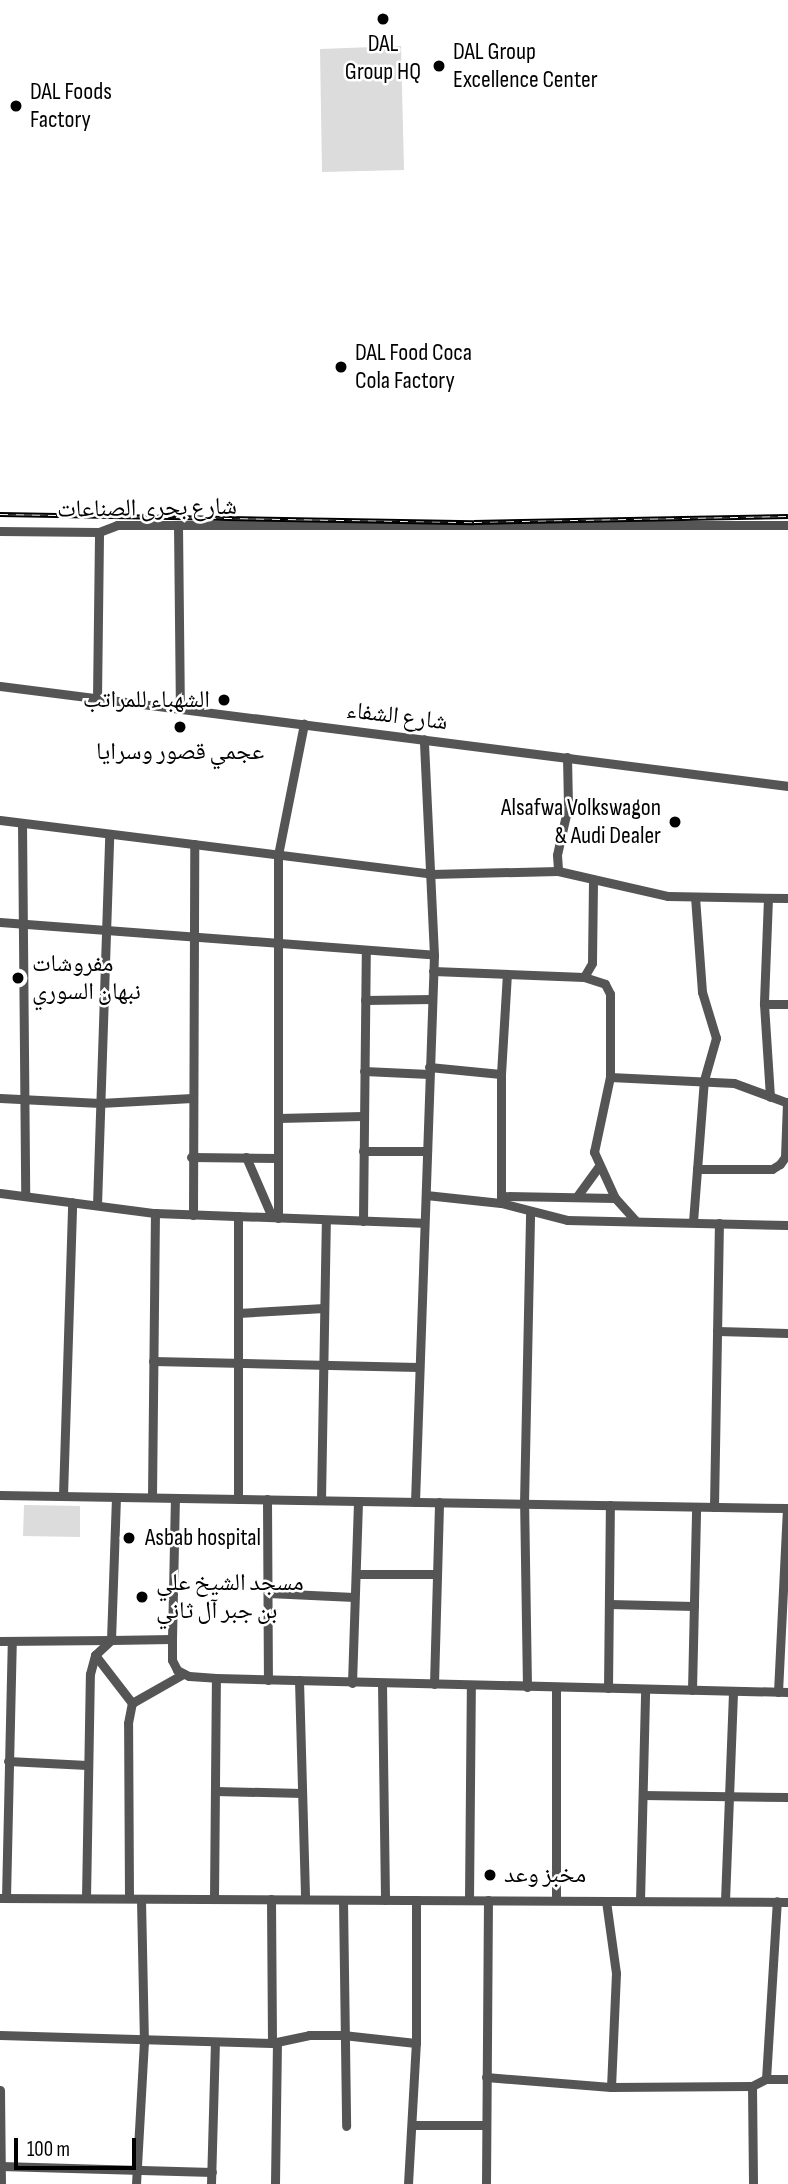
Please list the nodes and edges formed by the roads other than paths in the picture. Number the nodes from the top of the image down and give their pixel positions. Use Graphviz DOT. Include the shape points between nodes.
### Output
graph roads {
  1 [pos="178,525"];
  2 [pos="788,525"];
  3 [pos="0,531"];
  4 [pos="99,532"];
  5 [pos="0,686"];
  6 [pos="97,699"];
  7 [pos="180,709"];
  8 [pos="304,724"];
  9 [pos="424,739"];
  10 [pos="567,757"];
  11 [pos="788,786"];
  12 [pos="0,820"];
  13 [pos="22,822"];
  14 [pos="109,834"];
  15 [pos="194,845"];
  16 [pos="278,855"];
  17 [pos="558,871"];
  18 [pos="431,874"];
  19 [pos="593,881"];
  20 [pos="695,897"];
  21 [pos="768,898"];
  22 [pos="788,898"];
  23 [pos="0,922"];
  24 [pos="21,924"];
  25 [pos="106,931"];
  26 [pos="193,938"];
  27 [pos="278,944"];
  28 [pos="366,951"];
  29 [pos="433,955"];
  30 [pos="433,971"];
  31 [pos="507,974"];
  32 [pos="584,977"];
  33 [pos="432,999"];
  34 [pos="365,1000"];
  35 [pos="764,1004"];
  36 [pos="788,1004"];
  37 [pos="429,1070"];
  38 [pos="364,1071"];
  39 [pos="501,1074"];
  40 [pos="610,1077"];
  41 [pos="704,1080"];
  42 [pos="770,1097"];
  43 [pos="0,1098"];
  44 [pos="192,1098"];
  45 [pos="24,1099"];
  46 [pos="787,1102"];
  47 [pos="100,1103"];
  48 [pos="363,1116"];
  49 [pos="278,1118"];
  50 [pos="363,1151"];
  51 [pos="427,1151"];
  52 [pos="191,1157"];
  53 [pos="246,1157"];
  54 [pos="278,1158"];
  55 [pos="598,1167"];
  56 [pos="697,1169"];
  57 [pos="0,1193"];
  58 [pos="426,1195"];
  59 [pos="578,1195"];
  60 [pos="25,1196"];
  61 [pos="615,1198"];
  62 [pos="501,1200"];
  63 [pos="72,1202"];
  64 [pos="97,1205"];
  65 [pos="155,1213"];
  66 [pos="530,1213"];
  67 [pos="193,1215"];
  68 [pos="238,1216"];
  69 [pos="275,1218"];
  70 [pos="326,1220"];
  71 [pos="635,1220"];
  72 [pos="363,1221"];
  73 [pos="693,1222"];
  74 [pos="422,1223"];
  75 [pos="719,1223"];
  76 [pos="788,1225"];
  77 [pos="324,1308"];
  78 [pos="238,1313"];
  79 [pos="717,1331"];
  80 [pos="788,1333"];
  81 [pos="153,1361"];
  82 [pos="238,1363"];
  83 [pos="323,1364"];
  84 [pos="418,1367"];
  85 [pos="0,1495"];
  86 [pos="63,1496"];
  87 [pos="116,1497"];
  88 [pos="152,1497"];
  89 [pos="175,1498"];
  90 [pos="238,1499"];
  91 [pos="267,1499"];
  92 [pos="321,1500"];
  93 [pos="358,1501"];
  94 [pos="415,1502"];
  95 [pos="439,1502"];
  96 [pos="523,1504"];
  97 [pos="610,1505"];
  98 [pos="695,1507"];
  99 [pos="714,1507"];
  100 [pos="788,1508"];
  101 [pos="356,1574"];
  102 [pos="437,1574"];
  103 [pos="268,1593"];
  104 [pos="354,1597"];
  105 [pos="609,1604"];
  106 [pos="694,1606"];
  107 [pos="785,1609"];
  108 [pos="172,1639"];
  109 [pos="111,1640"];
  110 [pos="0,1641"];
  111 [pos="12,1642"];
  112 [pos="95,1655"];
  113 [pos="183,1674"];
  114 [pos="216,1678"];
  115 [pos="268,1680"];
  116 [pos="299,1680"];
  117 [pos="352,1683"];
  118 [pos="382,1683"];
  119 [pos="434,1684"];
  120 [pos="471,1685"];
  121 [pos="556,1687"];
  122 [pos="527,1688"];
  123 [pos="608,1688"];
  124 [pos="645,1689"];
  125 [pos="692,1690"];
  126 [pos="733,1691"];
  127 [pos="783,1692"];
  128 [pos="132,1703"];
  129 [pos="8,1760"];
  130 [pos="87,1765"];
  131 [pos="215,1791"];
  132 [pos="302,1793"];
  133 [pos="643,1795"];
  134 [pos="729,1796"];
  135 [pos="788,1797"];
  136 [pos="3,1898"];
  137 [pos="86,1898"];
  138 [pos="130,1898"];
  139 [pos="141,1899"];
  140 [pos="214,1899"];
  141 [pos="271,1899"];
  142 [pos="305,1899"];
  143 [pos="343,1900"];
  144 [pos="385,1900"];
  145 [pos="416,1900"];
  146 [pos="469,1900"];
  147 [pos="488,1900"];
  148 [pos="556,1900"];
  149 [pos="606,1901"];
  150 [pos="640,1901"];
  151 [pos="725,1901"];
  152 [pos="783,1902"];
  153 [pos="0,2035"];
  154 [pos="343,2035"];
  155 [pos="144,2043"];
  156 [pos="215,2043"];
  157 [pos="275,2043"];
  158 [pos="416,2043"];
  159 [pos="486,2077"];
  160 [pos="766,2079"];
  161 [pos="788,2079"];
  162 [pos="752,2086"];
  163 [pos="611,2087"];
  164 [pos="0,2090"];
  165 [pos="413,2125"];
  166 [pos="346,2126"];
  167 [pos="486,2126"];
  168 [pos="1,2166"];
  169 [pos="137,2168"];
  170 [pos="212,2172"];
  171 [pos="1,2184"];
  172 [pos="136,2184"];
  173 [pos="211,2184"];
  174 [pos="275,2184"];
  175 [pos="408,2184"];
  176 [pos="486,2184"];
  177 [pos="753,2184"];
  1 -- 2 [label="street, شارع بحرى الصناعات"];
  1 -- 4 [label="street, شارع بحرى الصناعات" via="117,526"];
  1 -- 7 [label="street"];
  3 -- 4 [label="street, شارع بحرى الصناعات"];
  4 -- 6 [label="street"];
  5 -- 6 [label="street, شارع الشفاء"];
  6 -- 7 [label="street, شارع الشفاء"];
  7 -- 8 [label="street, شارع الشفاء"];
  8 -- 9 [label="street, شارع الشفاء"];
  8 -- 16 [label="street"];
  9 -- 10 [label="street, شارع الشفاء"];
  9 -- 18 [label="street"];
  10 -- 11 [label="street, شارع الشفاء"];
  10 -- 17 [label="street" via="568,806"];
  12 -- 13 [label="street"];
  13 -- 14 [label="street"];
  13 -- 24 [label="street"];
  14 -- 15 [label="street"];
  14 -- 25 [label="street"];
  15 -- 16 [label="street"];
  15 -- 26 [label="street"];
  16 -- 18 [label="street"];
  16 -- 27 [label="street"];
  17 -- 18 [label="street"];
  17 -- 19 [label="street"];
  18 -- 29 [label="street"];
  19 -- 20 [label="street"];
  19 -- 32 [label="street" via="592,963"];
  20 -- 21 [label="street"];
  20 -- 41 [label="street" via="702,992 716,1038"];
  21 -- 22 [label="street"];
  21 -- 35 [label="street"];
  23 -- 24 [label="street"];
  24 -- 25 [label="street"];
  24 -- 45 [label="street"];
  25 -- 26 [label="street"];
  25 -- 47 [label="street"];
  26 -- 27 [label="street"];
  26 -- 44 [label="street"];
  27 -- 28 [label="street"];
  27 -- 49 [label="street"];
  28 -- 29 [label="street"];
  28 -- 34 [label="street"];
  29 -- 30 [label="street"];
  30 -- 31 [label="street"];
  30 -- 33 [label="street"];
  31 -- 32 [label="street"];
  31 -- 39 [label="street"];
  32 -- 40 [label="street" via="605,984 610,994"];
  33 -- 34 [label="street"];
  33 -- 37 [label="street"];
  34 -- 38 [label="street"];
  35 -- 36 [label="street"];
  35 -- 42 [label="street"];
  37 -- 38 [label="street"];
  37 -- 39 [label="street"];
  37 -- 51 [label="street"];
  38 -- 48 [label="street"];
  39 -- 62 [label="street"];
  40 -- 41 [label="street"];
  40 -- 55 [label="street" via="594,1139"];
  41 -- 42 [label="street" via="734,1083"];
  41 -- 56 [label="street"];
  42 -- 46 [label="street"];
  43 -- 45 [label="street"];
  44 -- 47 [label="street"];
  44 -- 52 [label="street"];
  45 -- 47 [label="street"];
  45 -- 60 [label="street"];
  46 -- 56 [label="street" via="785,1157 780,1164 772,1169"];
  47 -- 64 [label="street"];
  48 -- 49 [label="street"];
  48 -- 50 [label="street"];
  49 -- 54 [label="street"];
  50 -- 51 [label="street"];
  50 -- 72 [label="street"];
  51 -- 58 [label="street"];
  52 -- 53 [label="street"];
  52 -- 67 [label="street"];
  53 -- 54 [label="street"];
  53 -- 69 [label="street"];
  54 -- 69 [label="street"];
  55 -- 59 [label="street"];
  55 -- 61 [label="street"];
  56 -- 73 [label="street"];
  57 -- 60 [label="street"];
  58 -- 62 [label="street"];
  58 -- 74 [label="street"];
  59 -- 61 [label="street"];
  59 -- 62 [label="street"];
  60 -- 63 [label="street"];
  61 -- 71 [label="street"];
  62 -- 66 [label="street"];
  63 -- 64 [label="street"];
  63 -- 86 [label="street"];
  64 -- 65 [label="street"];
  65 -- 67 [label="street"];
  65 -- 81 [label="street"];
  66 -- 71 [label="street" via="567,1220"];
  66 -- 96 [label="street"];
  67 -- 68 [label="street"];
  68 -- 69 [label="street"];
  68 -- 78 [label="street"];
  69 -- 70 [label="street"];
  70 -- 72 [label="street"];
  70 -- 77 [label="street"];
  71 -- 73 [label="street"];
  72 -- 74 [label="street"];
  73 -- 75 [label="street"];
  74 -- 84 [label="street"];
  75 -- 76 [label="street"];
  75 -- 79 [label="street"];
  77 -- 78 [label="street"];
  77 -- 83 [label="street"];
  78 -- 82 [label="street"];
  79 -- 80 [label="street"];
  79 -- 99 [label="street"];
  81 -- 82 [label="street"];
  81 -- 88 [label="street"];
  82 -- 83 [label="street"];
  82 -- 90 [label="street"];
  83 -- 84 [label="street"];
  83 -- 92 [label="street"];
  84 -- 94 [label="street"];
  85 -- 86 [label="street"];
  86 -- 87 [label="street"];
  87 -- 88 [label="street"];
  87 -- 109 [label="street"];
  88 -- 89 [label="street"];
  89 -- 90 [label="street"];
  89 -- 108 [label="street"];
  90 -- 91 [label="street"];
  91 -- 92 [label="street"];
  91 -- 103 [label="street"];
  92 -- 93 [label="street"];
  93 -- 94 [label="street"];
  93 -- 101 [label="street"];
  94 -- 95 [label="street"];
  95 -- 96 [label="street"];
  95 -- 102 [label="street"];
  96 -- 97 [label="street"];
  96 -- 122 [label="street"];
  97 -- 98 [label="street"];
  97 -- 105 [label="street"];
  98 -- 99 [label="street"];
  98 -- 106 [label="street"];
  99 -- 100 [label="street"];
  100 -- 107 [label="street"];
  101 -- 102 [label="street"];
  101 -- 104 [label="street"];
  102 -- 119 [label="street"];
  103 -- 104 [label="street"];
  103 -- 115 [label="street"];
  104 -- 117 [label="street"];
  105 -- 106 [label="street"];
  105 -- 123 [label="street"];
  106 -- 125 [label="street"];
  107 -- 127 [label="street"];
  108 -- 109 [label="street"];
  108 -- 113 [label="street" via="172,1660"];
  109 -- 111 [label="street"];
  109 -- 112 [label="street"];
  110 -- 111 [label="street"];
  111 -- 129 [label="street"];
  112 -- 128 [label="street"];
  112 -- 130 [label="street" via="90,1674"];
  113 -- 114 [label="street"];
  113 -- 128 [label="street"];
  114 -- 115 [label="street"];
  114 -- 131 [label="street"];
  115 -- 116 [label="street"];
  116 -- 117 [label="street"];
  116 -- 132 [label="street"];
  117 -- 118 [label="street"];
  118 -- 119 [label="street"];
  118 -- 144 [label="street"];
  119 -- 120 [label="street"];
  120 -- 122 [label="street"];
  120 -- 146 [label="street"];
  121 -- 122 [label="street"];
  121 -- 123 [label="street"];
  121 -- 148 [label="street"];
  123 -- 124 [label="street"];
  124 -- 125 [label="street"];
  124 -- 133 [label="street"];
  125 -- 126 [label="street"];
  126 -- 127 [label="street"];
  126 -- 134 [label="street"];
  128 -- 138 [label="street" via="128,1723"];
  129 -- 130 [label="street"];
  129 -- 136 [label="street"];
  130 -- 137 [label="street"];
  131 -- 132 [label="street"];
  131 -- 140 [label="street"];
  132 -- 142 [label="street"];
  133 -- 134 [label="street"];
  133 -- 150 [label="street"];
  134 -- 135 [label="street"];
  134 -- 151 [label="street"];
  136 -- 137 [label="street"];
  137 -- 138 [label="street"];
  138 -- 139 [label="street"];
  139 -- 140 [label="street"];
  139 -- 155 [label="street"];
  140 -- 141 [label="street"];
  141 -- 142 [label="street"];
  141 -- 157 [label="street"];
  142 -- 143 [label="street"];
  143 -- 144 [label="street"];
  143 -- 154 [label="street"];
  144 -- 145 [label="street"];
  145 -- 146 [label="street"];
  145 -- 158 [label="street"];
  146 -- 147 [label="street"];
  147 -- 148 [label="street"];
  147 -- 159 [label="street"];
  148 -- 149 [label="street"];
  149 -- 150 [label="street"];
  149 -- 163 [label="street" via="616,1973"];
  150 -- 151 [label="street"];
  151 -- 152 [label="street"];
  152 -- 160 [label="street"];
  153 -- 155 [label="street"];
  154 -- 157 [label="street" via="309,2035"];
  154 -- 158 [label="street"];
  154 -- 166 [label="street"];
  155 -- 156 [label="street"];
  155 -- 169 [label="street"];
  156 -- 157 [label="street"];
  156 -- 170 [label="street"];
  157 -- 174 [label="street"];
  158 -- 165 [label="street"];
  159 -- 163 [label="street"];
  159 -- 167 [label="street"];
  160 -- 161 [label="street"];
  160 -- 162 [label="street"];
  162 -- 163 [label="street"];
  162 -- 177 [label="street"];
  164 -- 168 [label="street"];
  165 -- 167 [label="street"];
  165 -- 175 [label="street"];
  167 -- 176 [label="street"];
  168 -- 169 [label="street"];
  168 -- 171 [label="street"];
  169 -- 170 [label="street"];
  169 -- 172 [label="street"];
  170 -- 173 [label="street"];
}
